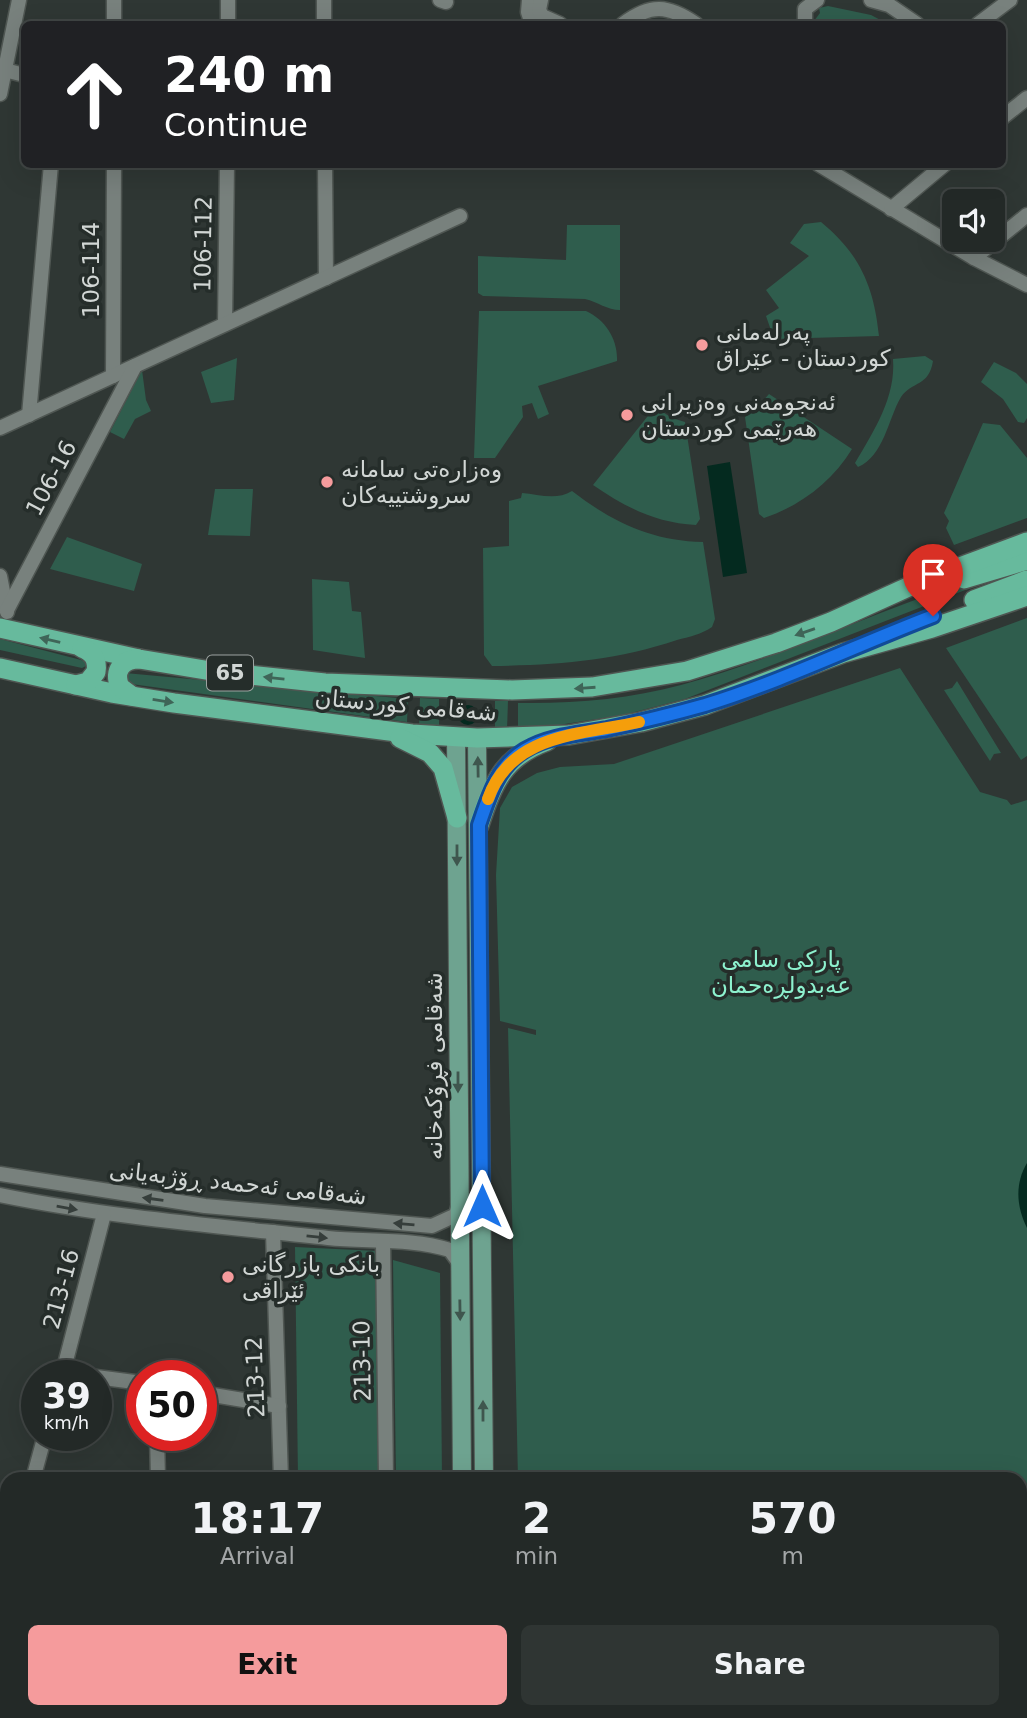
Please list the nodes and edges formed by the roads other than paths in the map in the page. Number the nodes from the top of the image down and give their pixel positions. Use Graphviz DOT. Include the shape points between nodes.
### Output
graph roads {
  1 [pos="19,0"];
  2 [pos="114,0"];
  3 [pos="228,0"];
  4 [pos="324,0"];
  5 [pos="529,0"];
  6 [pos="541,0"];
  7 [pos="817,0"];
  8 [pos="876,0"];
  9 [pos="1010,0"];
  10 [pos="114,21"];
  11 [pos="228,21"];
  12 [pos="324,21"];
  13 [pos="532,21"];
  14 [pos="553,21"];
  15 [pos="628,21"];
  16 [pos="691,21"];
  17 [pos="805,21"];
  18 [pos="913,21"];
  19 [pos="982,21"];
  20 [pos="5,71"];
  21 [pos="21,74"];
  22 [pos="0,94"];
  23 [pos="1027,98"];
  24 [pos="1006,115"];
  25 [pos="51,168"];
  26 [pos="114,168"];
  27 [pos="227,168"];
  28 [pos="325,168"];
  29 [pos="824,168"];
  30 [pos="940,168"];
  31 [pos="891,209"];
  32 [pos="1027,215"];
  33 [pos="460,216"];
  34 [pos="974,258"];
  35 [pos="326,278"];
  36 [pos="1027,285"];
  37 [pos="225,324"];
  38 [pos="135,366"];
  39 [pos="113,376"];
  40 [pos="30,415"];
  41 [pos="0,428"];
  42 [pos="1027,542"];
  43 [pos="1027,559"];
  44 [pos="0,576"];
  45 [pos="1027,580"];
  46 [pos="1027,596"];
  47 [pos="3,620"];
  48 [pos="831,622"];
  49 [pos="81,648"];
  50 [pos="843,653"];
  51 [pos="139,659"];
  52 [pos="0,668"];
  53 [pos="76,685"];
  54 [pos="134,696"];
  55 [pos="387,731"];
  56 [pos="569,735"];
  57 [pos="456,737"];
  58 [pos="477,738"];
  59 [pos="457,818"];
  60 [pos="479,825"];
  61 [pos="0,1174"];
  62 [pos="0,1195"];
  63 [pos="459,1202"];
  64 [pos="182,1203"];
  65 [pos="104,1214"];
  66 [pos="181,1222"];
  67 [pos="438,1225"];
  68 [pos="273,1232"];
  69 [pos="383,1242"];
  70 [pos="438,1246"];
  71 [pos="460,1265"];
  72 [pos="66,1360"];
  73 [pos="217,1396"];
  74 [pos="278,1406"];
  75 [pos="41,1451"];
  76 [pos="157,1451"];
  77 [pos="35,1472"];
  78 [pos="158,1472"];
  79 [pos="281,1472"];
  80 [pos="386,1472"];
  81 [pos="462,1472"];
  82 [pos="484,1472"];
  1 -- 20 [label="street"];
  2 -- 10 [label="street"];
  3 -- 11 [label="street"];
  4 -- 12 [label="street"];
  5 -- 13 [label="street"];
  6 -- 14 [label="street" via="542,16"];
  7 -- 17 [label="street" via="805,9"];
  8 -- 18 [label="street"];
  9 -- 19 [label="street"];
  15 -- 16 [label="street" via="650,9 673,10"];
  20 -- 21 [label="street"];
  20 -- 22 [label="street"];
  23 -- 24 [label="street"];
  25 -- 40 [label="street"];
  26 -- 39 [label="street, 106-114"];
  27 -- 37 [label="street, 106-112"];
  28 -- 35 [label="street"];
  29 -- 31 [label="street"];
  30 -- 31 [label="street"];
  31 -- 34 [label="street"];
  32 -- 34 [label="street"];
  33 -- 35 [label="street"];
  34 -- 36 [label="street"];
  35 -- 37 [label="street"];
  37 -- 38 [label="street"];
  38 -- 39 [label="street"];
  38 -- 47 [label="street, 106-16"];
  39 -- 40 [label="street"];
  40 -- 41 [label="street"];
  42 -- 48 [label="highway, شەقامی کوردستان / 65" via="917,583"];
  43 -- 48 [label="highway, شەقامی کوردستان / 65"];
  44 -- 47 [label="street"];
  45 -- 50 [label="highway, شەقامی کوردستان / 65"];
  46 -- 50 [label="highway, شەقامی کوردستان / 65"];
  49 -- 47 [label="highway, شەقامی کوردستان / 65, one-way"];
  48 -- 51 [label="highway, شەقامی کوردستان / 65, one-way" via="687,671 580,688 488,690 325,683"];
  49 -- 51 [label="highway, شەقامی کوردستان / 65"];
  49 -- 53 [label="highway" via="96,659 96,672 88,682"];
  50 -- 56 [label="highway, شەقامی کوردستان / 65" via="705,705"];
  51 -- 54 [label="highway" via="122,664 117,676 123,692"];
  52 -- 53 [label="highway, شەقامی کوردستان / 65"];
  53 -- 54 [label="highway, شەقامی کوردستان / 65"];
  54 -- 55 [label="highway, شەقامی کوردستان / 65, one-way"];
  55 -- 57 [label="highway, شەقامی کوردستان / 65"];
  55 -- 59 [label="highway" via="430,753 443,768"];
  56 -- 58 [label="highway, شەقامی کوردستان / 65"];
  56 -- 60 [label="highway" via="525,750 513,760 492,786"];
  57 -- 58 [label="highway, شەقامی کوردستان / 65"];
  57 -- 59 [label="main road, شەقامی فڕۆکەخانە"];
  60 -- 58 [label="main road, شەقامی فڕۆکەخانە, one-way"];
  59 -- 63 [label="main road, شەقامی فڕۆکەخانە, one-way"];
  82 -- 60 [label="main road, شەقامی فڕۆکەخانە, one-way"];
  64 -- 61 [label="street, شەقامی ئەحمەد ڕۆژبەیانی, one-way"];
  62 -- 65 [label="street, شەقامی ئەحمەد ڕۆژبەیانی, one-way"];
  63 -- 67 [label="street" via="456,1215"];
  63 -- 71 [label="main road, شەقامی فڕۆکەخانە"];
  64 -- 66 [label="street"];
  67 -- 64 [label="street, شەقامی ئەحمەد ڕۆژبەیانی, one-way"];
  65 -- 66 [label="street, شەقامی ئەحمەد ڕۆژبەیانی"];
  65 -- 72 [label="street, 213-16"];
  66 -- 68 [label="street, شەقامی ئەحمەد ڕۆژبەیانی"];
  67 -- 70 [label="street" via="445,1238"];
  68 -- 69 [label="street, شەقامی ئەحمەد ڕۆژبەیانی, one-way"];
  68 -- 74 [label="street, 213-12"];
  69 -- 70 [label="street, شەقامی ئەحمەد ڕۆژبەیانی"];
  69 -- 80 [label="street, 213-10"];
  70 -- 71 [label="street" via="450,1250"];
  71 -- 81 [label="main road, شەقامی فڕۆکەخانە, one-way"];
  73 -- 74 [label="street"];
  74 -- 79 [label="street, 213-12"];
  75 -- 77 [label="street"];
  76 -- 78 [label="street"];
}
